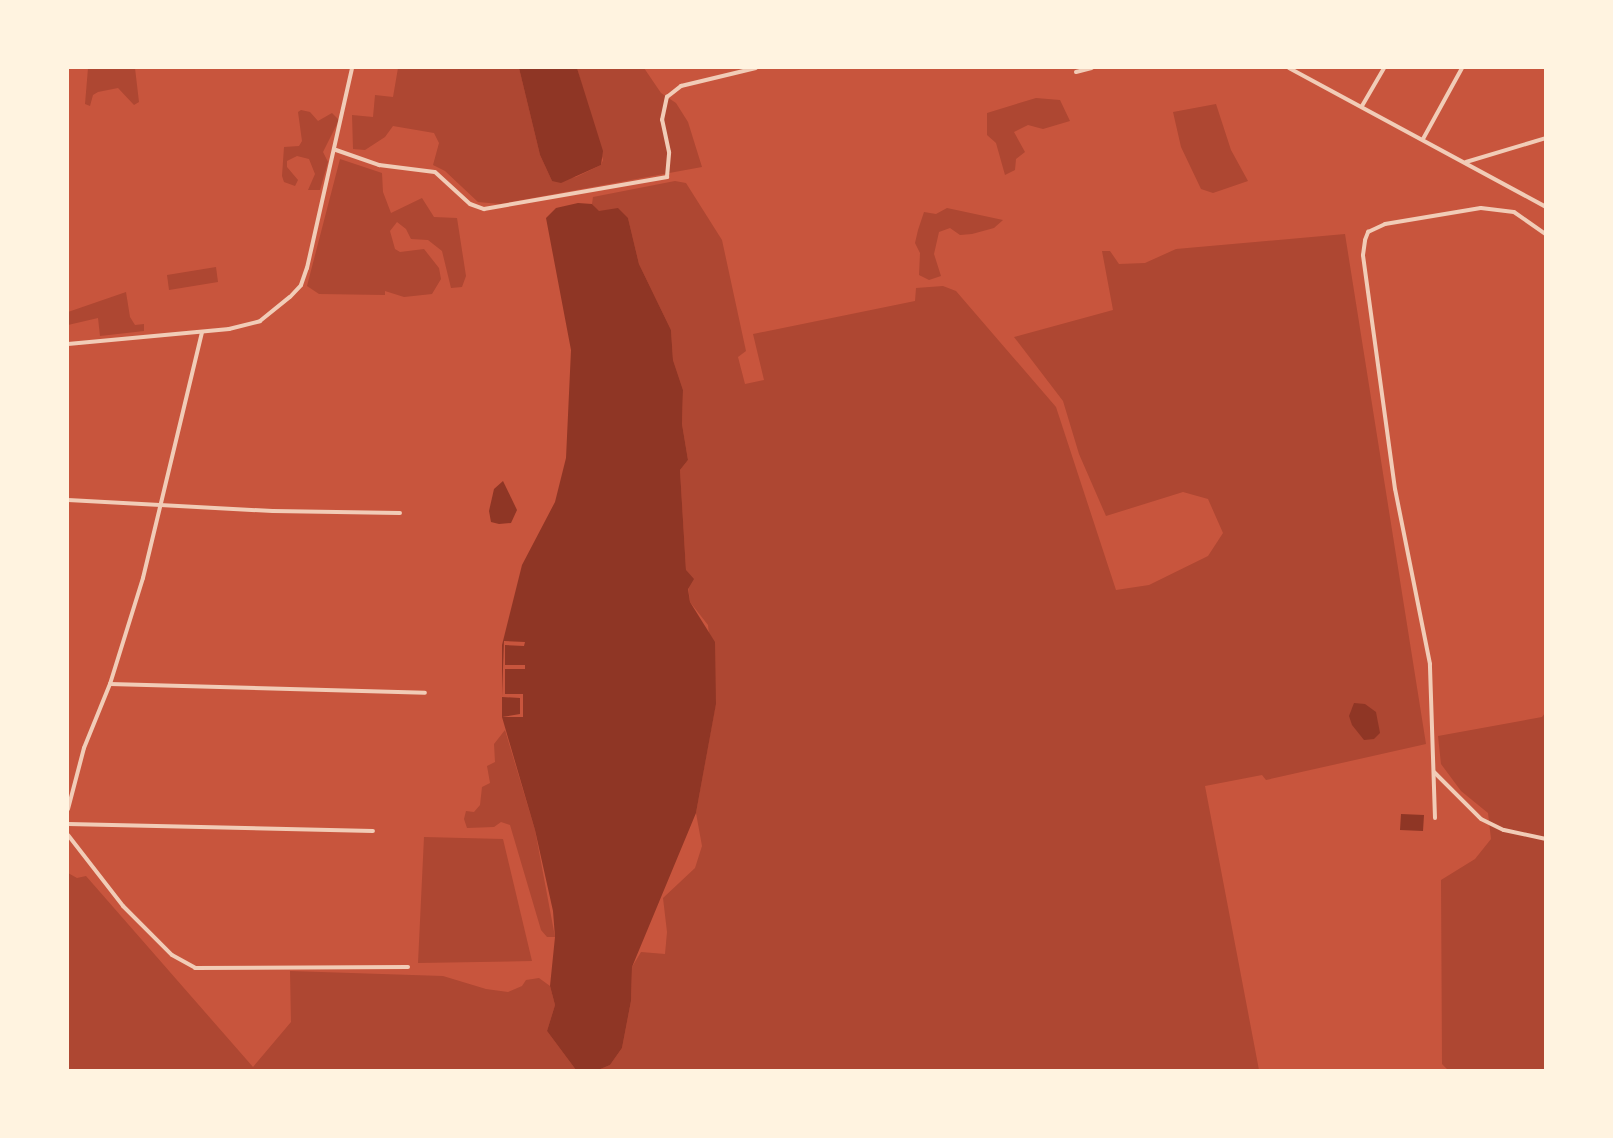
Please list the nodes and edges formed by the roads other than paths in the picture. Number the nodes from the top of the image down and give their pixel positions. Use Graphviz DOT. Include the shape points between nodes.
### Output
graph roads {
  1 [pos="352,68"];
  2 [pos="756,68"];
  3 [pos="1092,68"];
  4 [pos="1289,68"];
  5 [pos="1384,68"];
  6 [pos="1462,68"];
  7 [pos="735,70"];
  8 [pos="1076,72"];
  9 [pos="1362,106"];
  10 [pos="1545,138"];
  11 [pos="1423,139"];
  12 [pos="336,150"];
  13 [pos="1465,162"];
  14 [pos="1545,207"];
  15 [pos="1545,234"];
  16 [pos="202,332"];
  17 [pos="68,344"];
  18 [pos="68,500"];
  19 [pos="159,504"];
  20 [pos="400,513"];
  21 [pos="110,684"];
  22 [pos="425,693"];
  23 [pos="1433,772"];
  24 [pos="68,809"];
  25 [pos="1435,818"];
  26 [pos="68,824"];
  27 [pos="373,831"];
  28 [pos="68,835"];
  29 [pos="1545,839"];
  30 [pos="408,967"];
  1 -- 12 [label="street"];
  2 -- 7 [label="street"];
  3 -- 8 [label="street"];
  4 -- 9 [label="street"];
  5 -- 9 [label="street"];
  6 -- 11 [label="street"];
  7 -- 12 [label="street" via="681,86 667,98 662,120 669,152 667,177 484,209 470,204 435,172 379,165"];
  9 -- 11 [label="street"];
  10 -- 13 [label="street"];
  11 -- 13 [label="street"];
  12 -- 16 [label="street" via="301,285 260,321"];
  13 -- 14 [label="street"];
  15 -- 23 [label="street" via="1514,213 1481,208 1385,224 1368,232 1365,240 1363,255 1395,489 1430,664"];
  16 -- 17 [label="street"];
  16 -- 19 [label="street"];
  18 -- 19 [label="street"];
  19 -- 20 [label="street"];
  19 -- 21 [label="street" via="143,578"];
  21 -- 22 [label="street"];
  21 -- 24 [label="street" via="84,748"];
  23 -- 25 [label="street"];
  23 -- 29 [label="street" via="1481,819 1503,830"];
  26 -- 27 [label="street"];
  28 -- 30 [label="street" via="123,906 172,955 195,968"];
}
